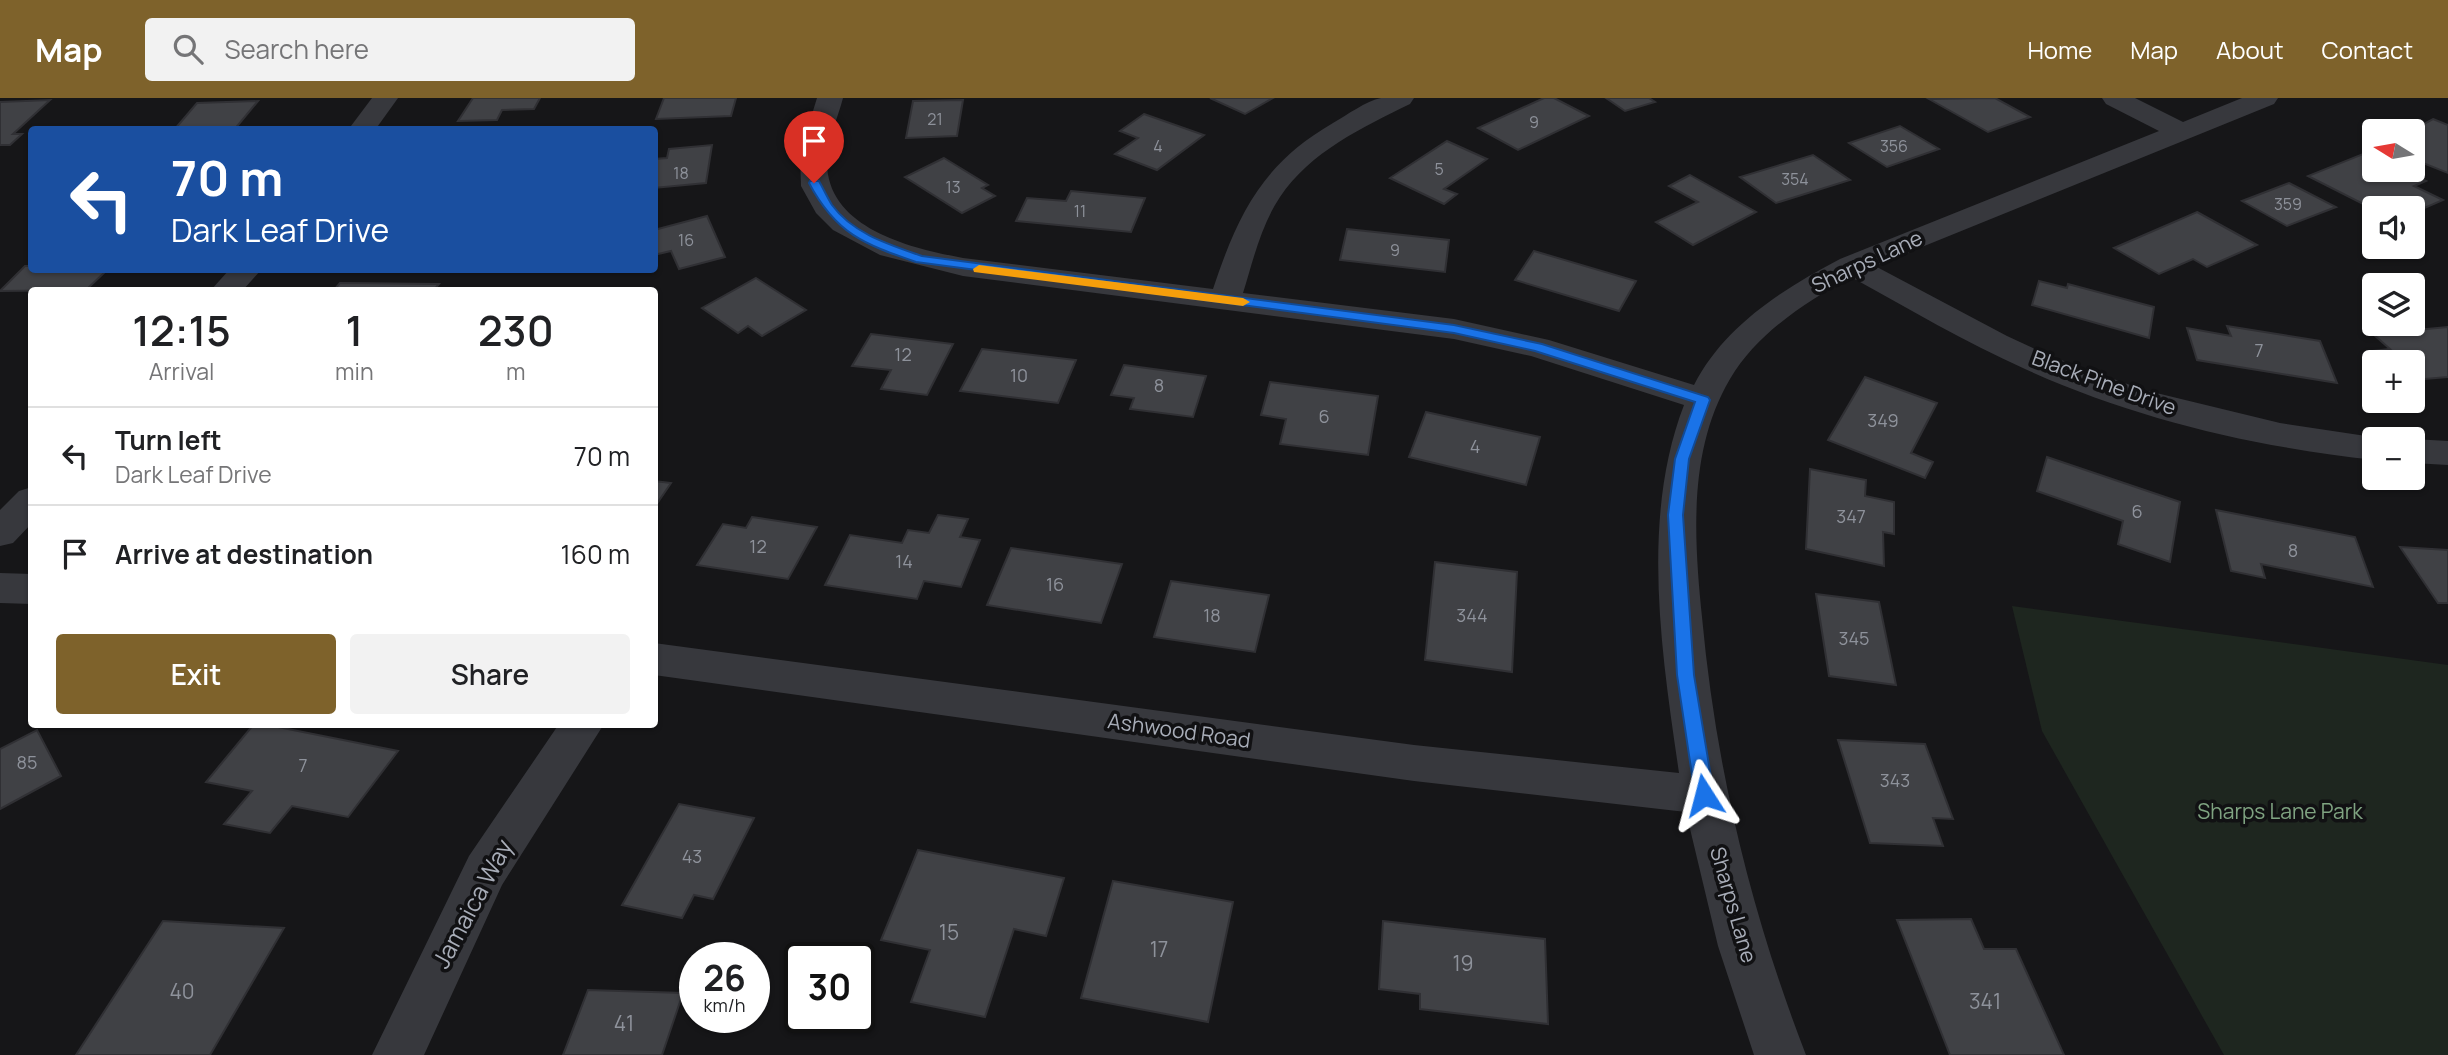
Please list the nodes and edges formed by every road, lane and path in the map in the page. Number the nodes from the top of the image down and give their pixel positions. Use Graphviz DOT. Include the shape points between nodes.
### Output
graph roads {
  1 [pos="385,98"];
  2 [pos="830,98"];
  3 [pos="1401,98"];
  4 [pos="2115,98"];
  5 [pos="2265,98"];
  6 [pos="364,126"];
  7 [pos="2182,132"];
  8 [pos="1851,265"];
  9 [pos="243,273"];
  10 [pos="229,287"];
  11 [pos="1225,300"];
  12 [pos="1703,400"];
  13 [pos="2362,446"];
  14 [pos="2425,452"];
  15 [pos="2448,453"];
  16 [pos="28,504"];
  17 [pos="0,533"];
  18 [pos="0,588"];
  19 [pos="28,589"];
  20 [pos="658,660"];
  21 [pos="580,728"];
  22 [pos="1704,795"];
  23 [pos="398,1055"];
  24 [pos="1780,1055"];
  1 -- 6 [label="street"];
  2 -- 11 [label="street" via="813,161 814,183 835,215 881,246 920,260 963,267"];
  3 -- 11 [label="street" via="1324,139 1272,188 1254,217"];
  4 -- 7 [label="street"];
  5 -- 7 [label="street, Sharps Lane"];
  7 -- 8 [label="street, Sharps Lane"];
  8 -- 12 [label="street, Sharps Lane" via="1811,285 1773,312 1734,351"];
  8 -- 13 [label="street, Black Pine Drive" via="1998,344 2080,379 2171,409 2266,432"];
  9 -- 10 [label="street"];
  11 -- 12 [label="street" via="1466,332 1538,347"];
  12 -- 22 [label="street, Sharps Lane" via="1682,459 1676,515 1685,675"];
  14 -- 15 [label="street"];
  16 -- 17 [label="street"];
  18 -- 19 [label="street"];
  20 -- 22 [label="street, Ashwood Road" via="1400,762"];
  21 -- 23 [label="street, Jamaica Way" via="485,871"];
  22 -- 24 [label="street, Sharps Lane" via="1762,1008"];
}
